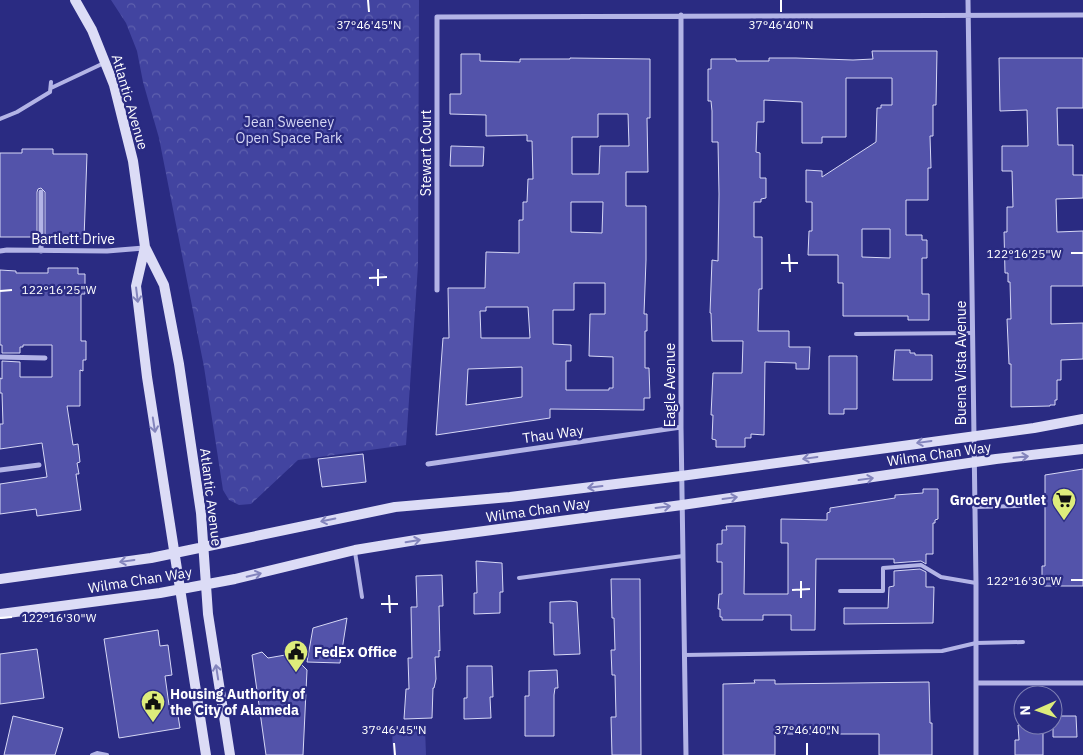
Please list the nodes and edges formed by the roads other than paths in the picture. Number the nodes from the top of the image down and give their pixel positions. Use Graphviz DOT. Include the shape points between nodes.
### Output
graph roads {
  1 [pos="75,0"];
  2 [pos="968,0"];
  3 [pos="681,15"];
  4 [pos="1083,15"];
  5 [pos="968,16"];
  6 [pos="106,62"];
  7 [pos="51,82"];
  8 [pos="51,88"];
  9 [pos="0,119"];
  10 [pos="40,192"];
  11 [pos="146,248"];
  12 [pos="0,251"];
  13 [pos="40,251"];
  14 [pos="437,290"];
  15 [pos="972,333"];
  16 [pos="856,334"];
  17 [pos="0,358"];
  18 [pos="45,358"];
  19 [pos="1083,419"];
  20 [pos="681,427"];
  21 [pos="973,436"];
  22 [pos="1083,449"];
  23 [pos="973,463"];
  24 [pos="428,464"];
  25 [pos="39,465"];
  26 [pos="0,470"];
  27 [pos="681,476"];
  28 [pos="682,505"];
  29 [pos="1020,506"];
  30 [pos="974,507"];
  31 [pos="203,547"];
  32 [pos="355,550"];
  33 [pos="174,553"];
  34 [pos="683,556"];
  35 [pos="519,578"];
  36 [pos="0,579"];
  37 [pos="976,583"];
  38 [pos="206,584"];
  39 [pos="180,589"];
  40 [pos="840,591"];
  41 [pos="362,597"];
  42 [pos="0,614"];
  43 [pos="1022,642"];
  44 [pos="976,643"];
  45 [pos="684,654"];
  46 [pos="976,683"];
  47 [pos="1083,683"];
  48 [pos="92,755"];
  49 [pos="107,755"];
  50 [pos="206,755"];
  51 [pos="230,755"];
  52 [pos="686,755"];
  53 [pos="976,755"];
  1 -- 6 [label="main road, Atlantic Avenue"];
  2 -- 5 [label="street, Buena Vista Avenue"];
  3 -- 5 [label="street"];
  3 -- 14 [label="street, Stewart Court" via="437,17"];
  3 -- 20 [label="street, Eagle Avenue"];
  4 -- 5 [label="street"];
  5 -- 15 [label="street, Buena Vista Avenue"];
  6 -- 8 [label="lane"];
  6 -- 11 [label="main road, Atlantic Avenue" via="133,162"];
  7 -- 8 [label="lane"];
  8 -- 9 [label="lane" via="34,102"];
  10 -- 13 [label="street"];
  11 -- 13 [label="street, Bartlett Drive"];
  11 -- 31 [label="main road, Atlantic Avenue" via="164,285 179,364"];
  11 -- 33 [label="main road, Atlantic Avenue, one-way" via="136,286"];
  12 -- 13 [label="street, Bartlett Drive"];
  15 -- 16 [label="lane"];
  15 -- 21 [label="street, Buena Vista Avenue"];
  17 -- 18 [label="street"];
  19 -- 21 [label="main road, Wilma Chan Way"];
  20 -- 24 [label="street, Thau Way"];
  20 -- 27 [label="street, Eagle Avenue"];
  21 -- 23 [label="street, Buena Vista Avenue"];
  21 -- 27 [label="main road, Wilma Chan Way, one-way"];
  23 -- 22 [label="main road, Wilma Chan Way, one-way"];
  28 -- 23 [label="main road, Wilma Chan Way, one-way"];
  23 -- 30 [label="street, Buena Vista Avenue"];
  25 -- 26 [label="street"];
  27 -- 28 [label="street, Eagle Avenue"];
  27 -- 31 [label="main road, Wilma Chan Way, one-way" via="395,507"];
  32 -- 28 [label="main road, Wilma Chan Way, one-way"];
  28 -- 34 [label="street, Eagle Avenue"];
  29 -- 30 [label="lane"];
  30 -- 37 [label="street, Buena Vista Avenue"];
  31 -- 33 [label="main road, Wilma Chan Way"];
  31 -- 38 [label="main road, Atlantic Avenue"];
  38 -- 32 [label="main road, Wilma Chan Way, one-way"];
  32 -- 41 [label="lane"];
  33 -- 36 [label="main road, Wilma Chan Way, one-way"];
  33 -- 39 [label="main road, Atlantic Avenue"];
  34 -- 35 [label="lane"];
  34 -- 45 [label="street, Eagle Avenue"];
  37 -- 40 [label="lane" via="941,577 921,565 883,568 883,591"];
  37 -- 44 [label="street, Buena Vista Avenue"];
  38 -- 39 [label="main road, Wilma Chan Way"];
  51 -- 38 [label="main road, Atlantic Avenue, one-way"];
  39 -- 42 [label="main road, Wilma Chan Way"];
  39 -- 50 [label="main road, Atlantic Avenue"];
  43 -- 44 [label="lane"];
  44 -- 45 [label="lane" via="942,651"];
  44 -- 46 [label="street, Buena Vista Avenue"];
  45 -- 52 [label="street, Eagle Avenue"];
  46 -- 47 [label="street"];
  46 -- 53 [label="street, Buena Vista Avenue"];
  48 -- 49 [label="lane"];
}
